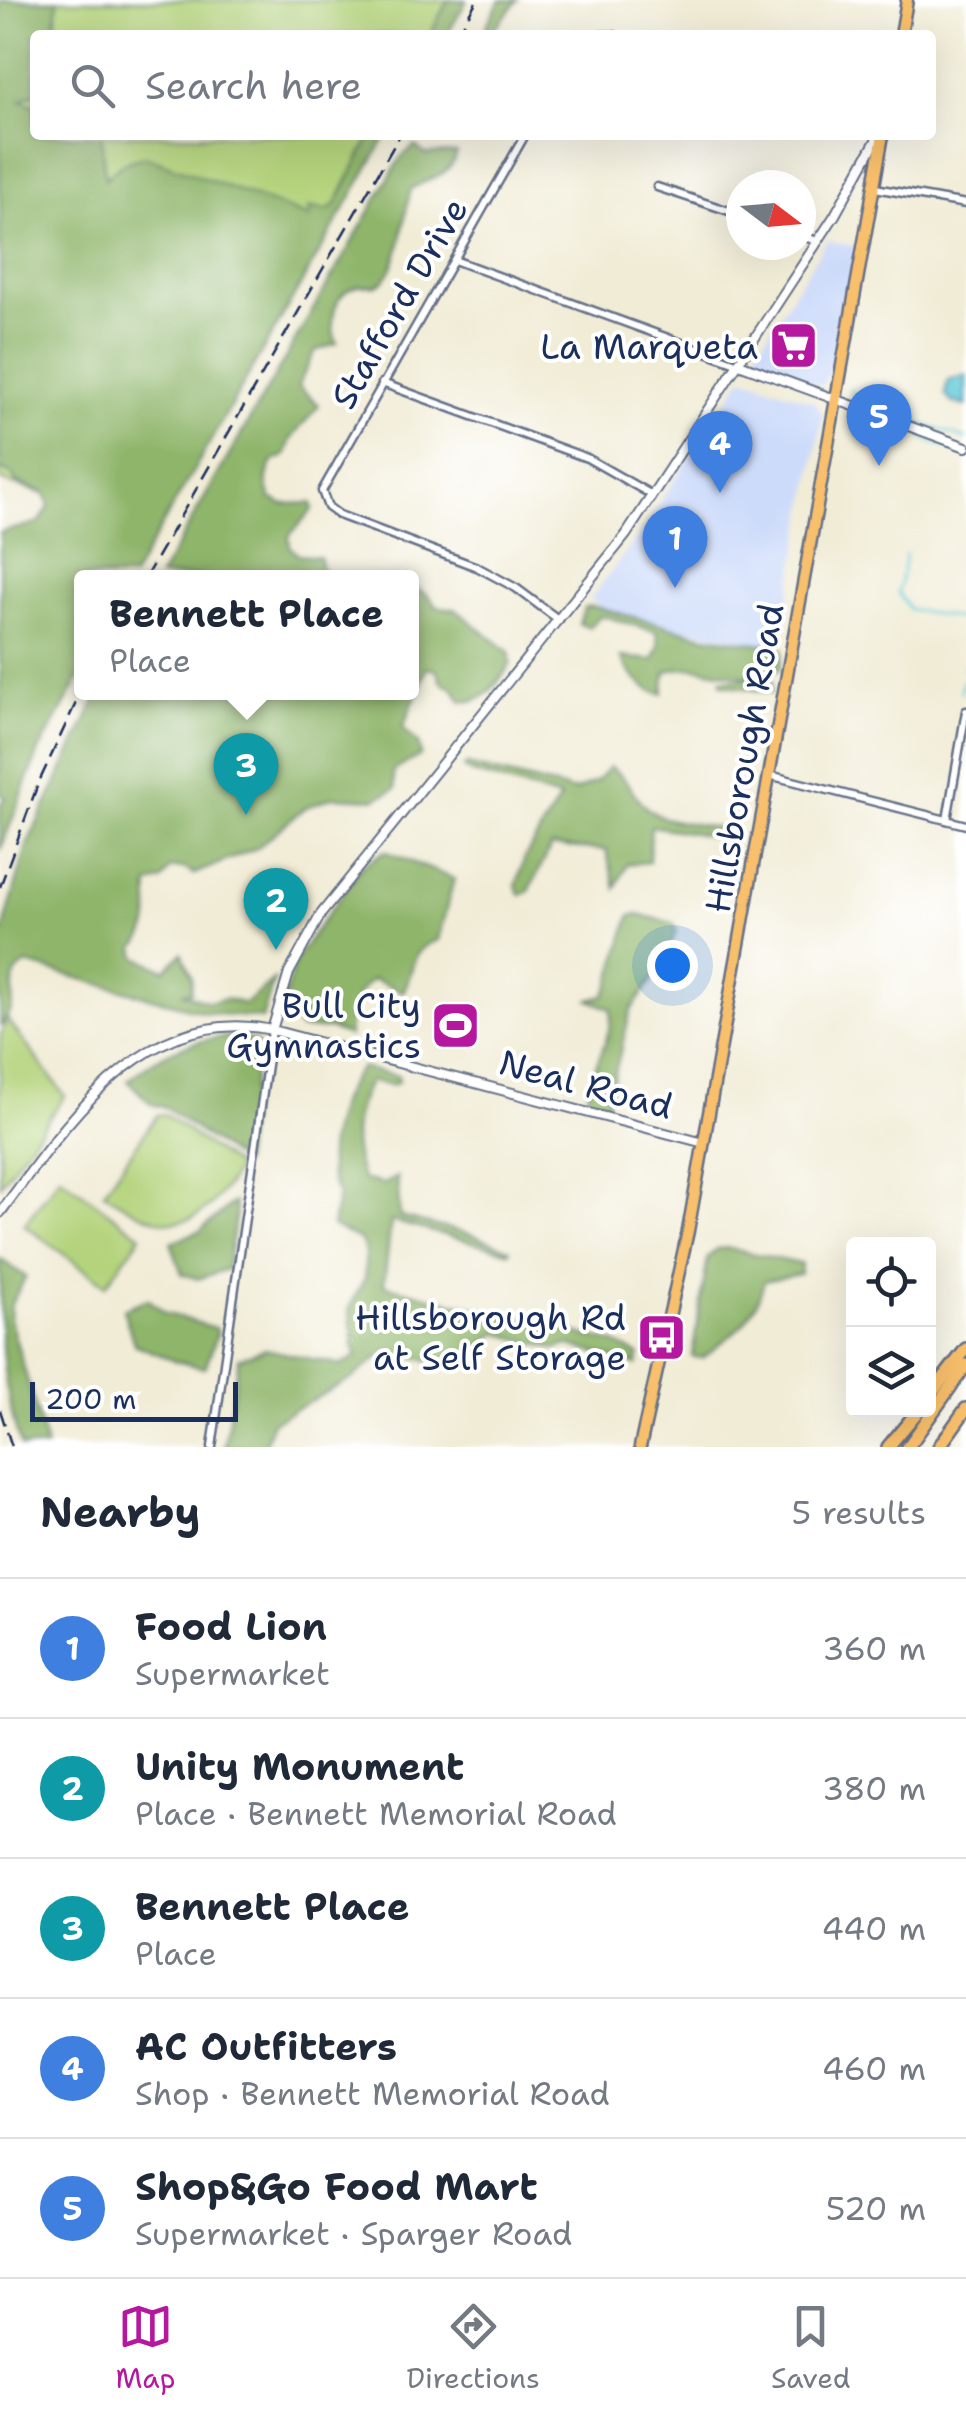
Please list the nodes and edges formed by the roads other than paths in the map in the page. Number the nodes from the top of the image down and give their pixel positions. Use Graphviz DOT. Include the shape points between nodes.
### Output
graph roads {
  1 [pos="907,0"];
  2 [pos="902,30"];
  3 [pos="522,140"];
  4 [pos="878,140"];
  5 [pos="880,140"];
  6 [pos="656,187"];
  7 [pos="874,188"];
  8 [pos="966,204"];
  9 [pos="726,211"];
  10 [pos="818,241"];
  11 [pos="454,260"];
  12 [pos="739,364"];
  13 [pos="382,383"];
  14 [pos="836,400"];
  15 [pos="966,447"];
  16 [pos="653,496"];
  17 [pos="559,620"];
  18 [pos="966,711"];
  19 [pos="769,775"];
  20 [pos="946,820"];
  21 [pos="966,825"];
  22 [pos="272,1030"];
  23 [pos="704,1142"];
  24 [pos="0,1212"];
  25 [pos="966,1348"];
  26 [pos="966,1365"];
  27 [pos="936,1387"];
  28 [pos="966,1409"];
  29 [pos="913,1417"];
  30 [pos="212,1447"];
  31 [pos="640,1447"];
  32 [pos="888,1447"];
  33 [pos="908,1447"];
  34 [pos="939,1447"];
  1 -- 2 [label="main road"];
  3 -- 11 [label="street, Stafford Drive"];
  4 -- 10 [label="street"];
  5 -- 7 [label="main road, Hillsborough Road"];
  6 -- 9 [label="street"];
  7 -- 8 [label="street"];
  7 -- 14 [label="main road, Hillsborough Road"];
  10 -- 12 [label="street"];
  11 -- 12 [label="street"];
  11 -- 13 [label="street, Stafford Drive"];
  12 -- 14 [label="street"];
  12 -- 16 [label="street"];
  13 -- 16 [label="street" via="576,454"];
  13 -- 17 [label="street, Stafford Drive" via="326,480 328,508 497,576"];
  14 -- 15 [label="street"];
  14 -- 19 [label="main road, Hillsborough Road"];
  16 -- 17 [label="street"];
  17 -- 22 [label="street" via="321,914 289,973"];
  18 -- 20 [label="street"];
  19 -- 20 [label="street"];
  19 -- 23 [label="main road, Hillsborough Road"];
  20 -- 21 [label="street"];
  22 -- 23 [label="street, Neal Road"];
  22 -- 24 [label="street, Neal Road" via="205,1027 146,1050 87,1102"];
  22 -- 30 [label="street"];
  23 -- 31 [label="main road, Hillsborough Road"];
  25 -- 27 [label="highway"];
  26 -- 33 [label="highway"];
  28 -- 34 [label="highway"];
  29 -- 32 [label="highway"];
}
